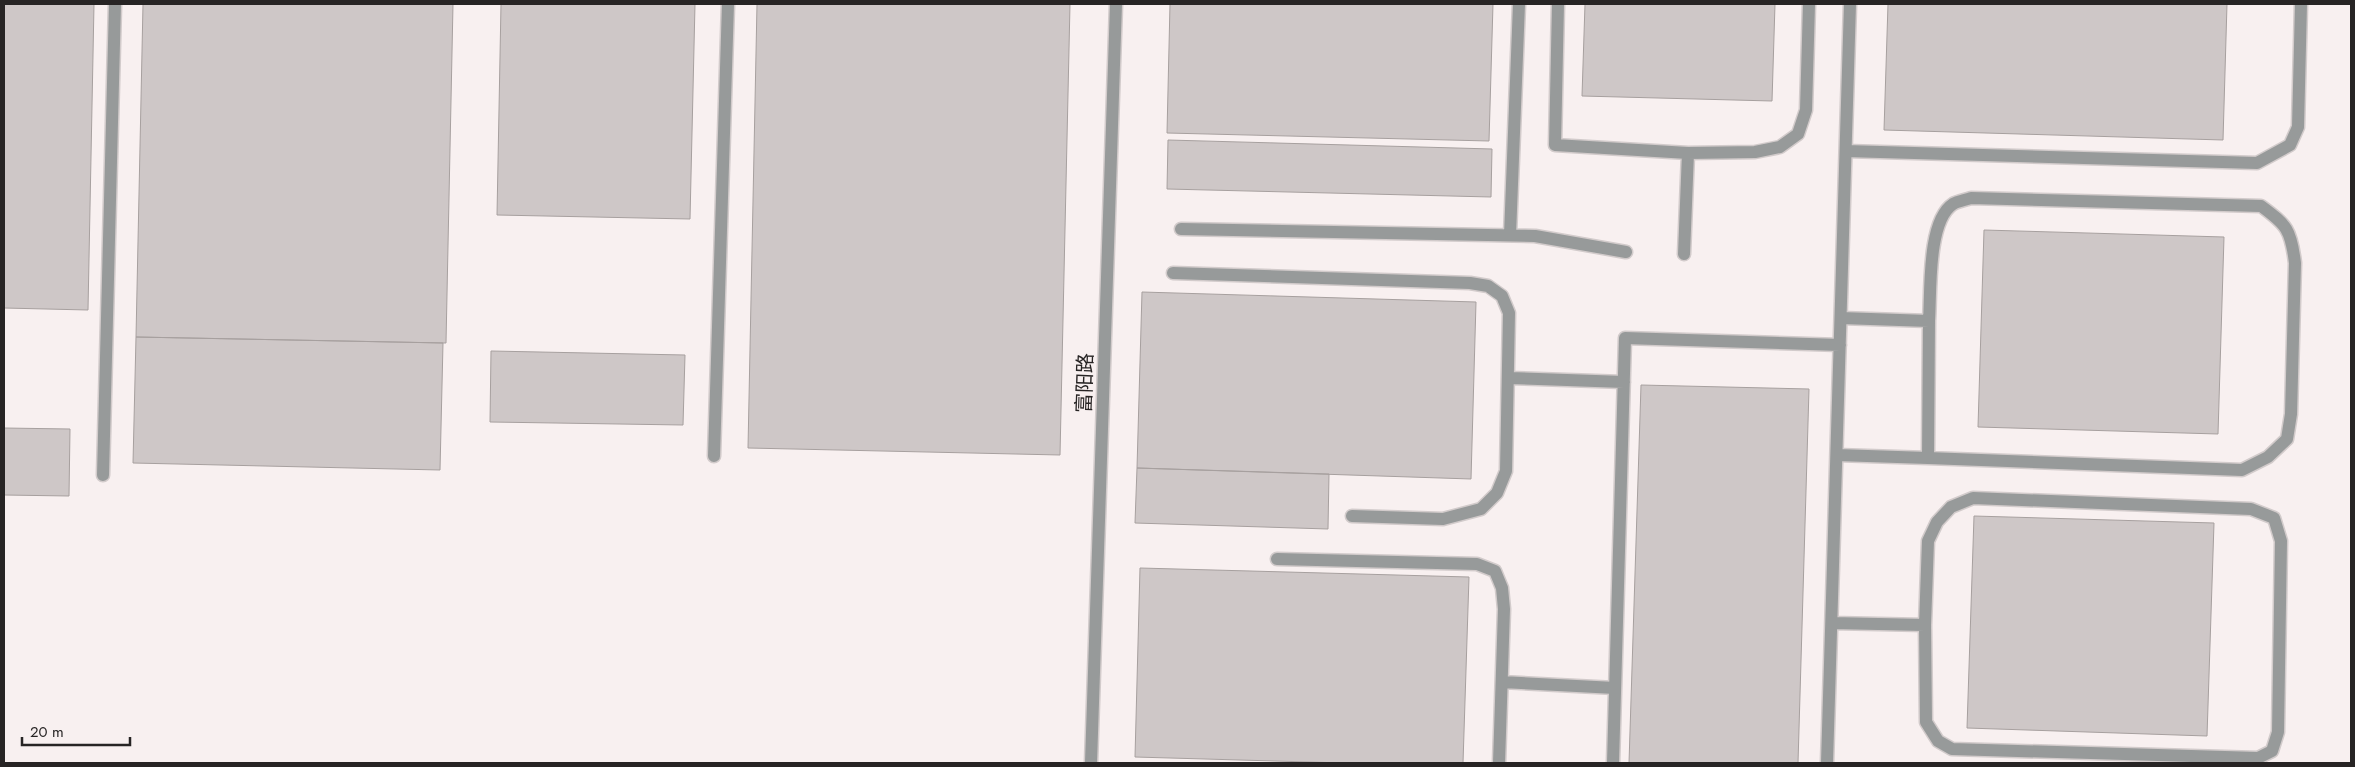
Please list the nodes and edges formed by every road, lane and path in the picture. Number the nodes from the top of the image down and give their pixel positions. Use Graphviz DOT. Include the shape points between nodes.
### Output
graph roads {
  1 [pos="115,4"];
  2 [pos="728,4"];
  3 [pos="1116,4"];
  4 [pos="1519,4"];
  5 [pos="1558,4"];
  6 [pos="1809,4"];
  7 [pos="1850,4"];
  8 [pos="2301,4"];
  9 [pos="1846,151"];
  10 [pos="1688,153"];
  11 [pos="1181,229"];
  12 [pos="1510,236"];
  13 [pos="1626,252"];
  14 [pos="1684,254"];
  15 [pos="1173,273"];
  16 [pos="1841,318"];
  17 [pos="1929,322"];
  18 [pos="1840,344"];
  19 [pos="1509,378"];
  20 [pos="1624,382"];
  21 [pos="1837,455"];
  22 [pos="714,456"];
  23 [pos="1928,458"];
  24 [pos="102,475"];
  25 [pos="1352,516"];
  26 [pos="1277,559"];
  27 [pos="1832,623"];
  28 [pos="1925,625"];
  29 [pos="1502,682"];
  30 [pos="1615,688"];
  31 [pos="1091,763"];
  32 [pos="1499,763"];
  33 [pos="1613,763"];
  34 [pos="1827,763"];
  1 -- 24 [label="street"];
  2 -- 22 [label="street"];
  3 -- 31 [label="street, 富阳路"];
  4 -- 12 [label="street"];
  5 -- 10 [label="street" via="1555,145"];
  6 -- 10 [label="street" via="1806,110 1798,134 1780,147 1755,152"];
  7 -- 9 [label="street"];
  8 -- 9 [label="street" via="2298,127 2290,145 2257,163"];
  9 -- 16 [label="street"];
  10 -- 14 [label="street"];
  11 -- 12 [label="street"];
  12 -- 13 [label="street" via="1535,236"];
  15 -- 19 [label="street" via="1488,286 1502,296 1509,313"];
  16 -- 17 [label="street"];
  16 -- 18 [label="street"];
  17 -- 23 [label="street"];
  17 -- 23 [label="street" via="1936,231 1953,204 1971,198 2261,206 2282,221 2292,240 2295,263 2291,414 2287,439 2268,457 2242,470"];
  18 -- 20 [label="street" via="1625,338"];
  18 -- 21 [label="street"];
  19 -- 20 [label="street"];
  19 -- 25 [label="street" via="1506,472 1497,493 1481,509 1443,519"];
  20 -- 30 [label="street"];
  21 -- 23 [label="street"];
  21 -- 27 [label="street"];
  26 -- 29 [label="street" via="1477,564 1495,571 1502,588"];
  27 -- 28 [label="street"];
  27 -- 34 [label="street"];
  28 -- 28 [label="street" via="1928,541 1937,522 1951,507 1973,498 2251,509 2274,518 2281,541 2278,732 2272,751 2258,758 1952,749 1938,740 1926,722"];
  29 -- 30 [label="street"];
  29 -- 32 [label="street"];
  30 -- 33 [label="street"];
}
